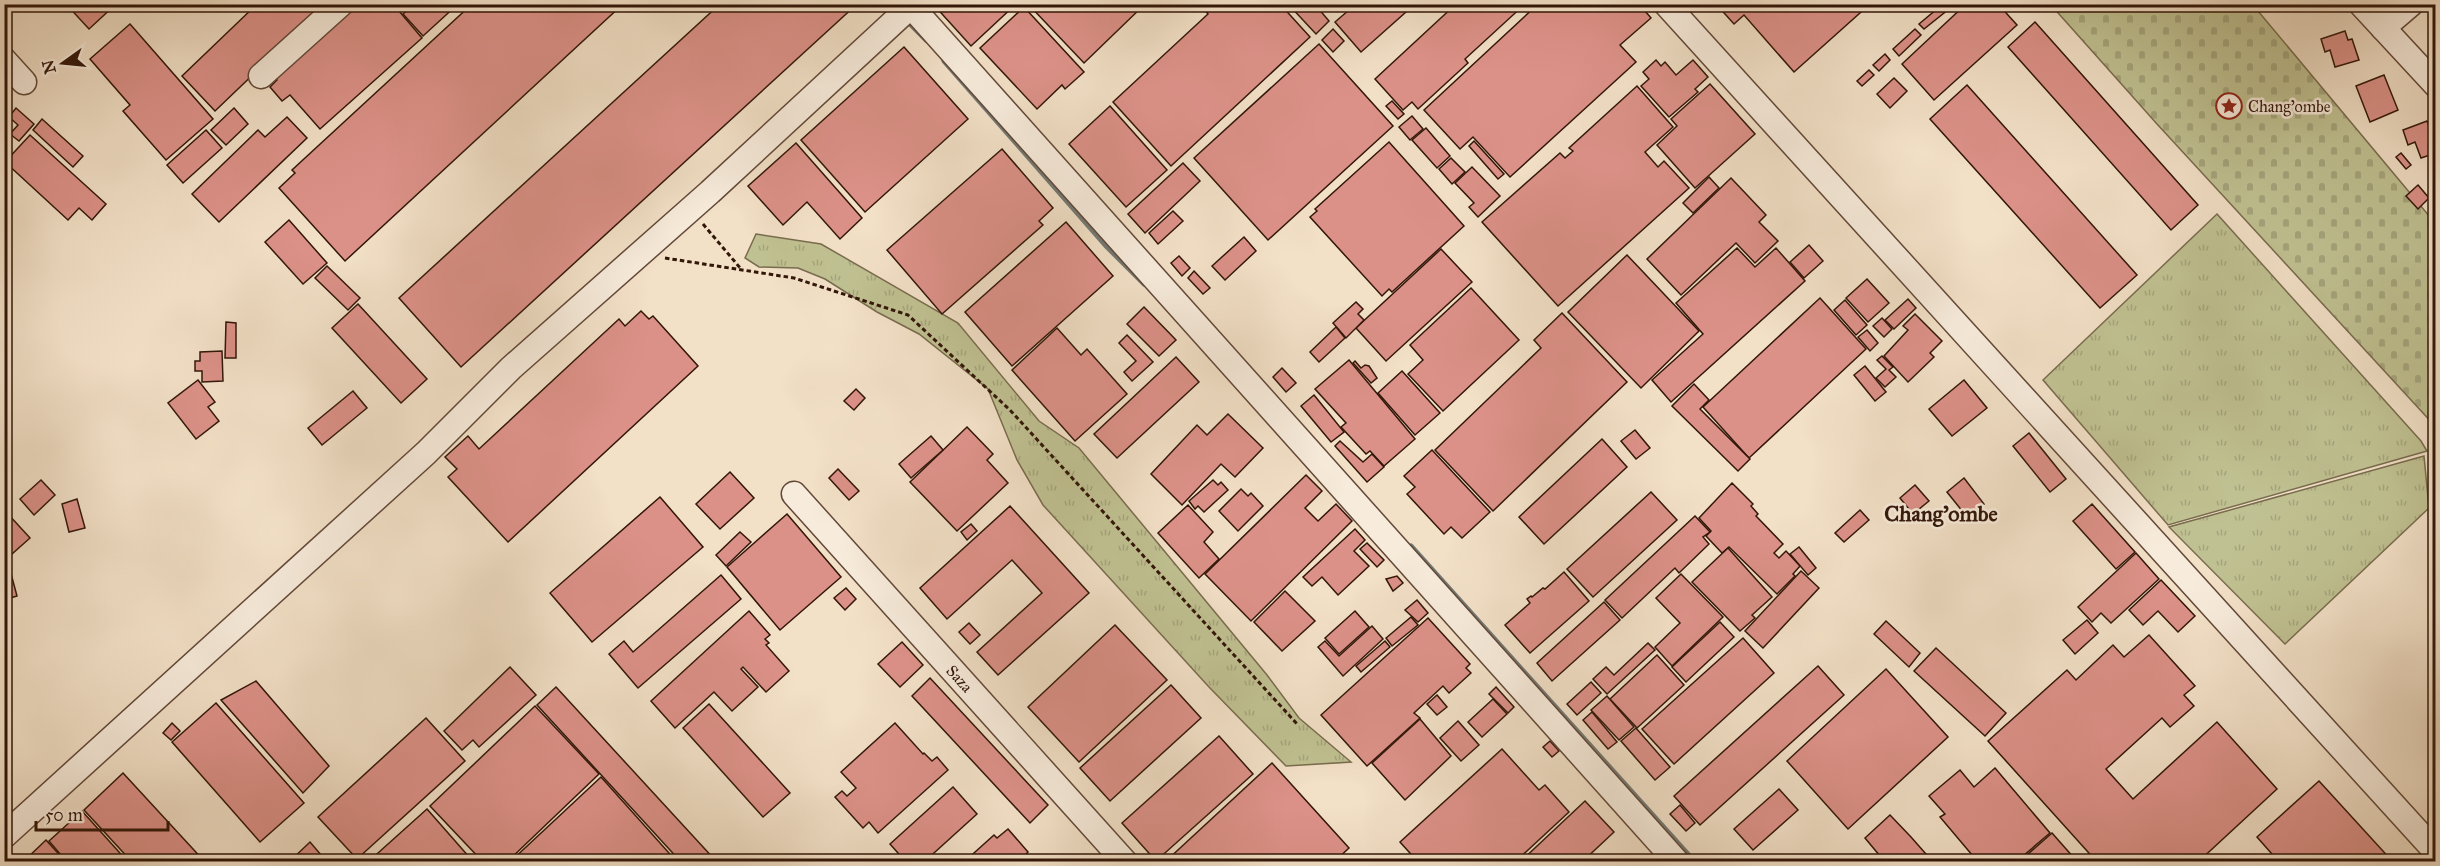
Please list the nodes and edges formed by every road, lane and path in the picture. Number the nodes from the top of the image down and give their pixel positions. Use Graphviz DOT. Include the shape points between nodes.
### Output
graph roads {
  1 [pos="341,4"];
  2 [pos="1666,4"];
  3 [pos="2361,4"];
  4 [pos="2411,4"];
  5 [pos="907,8"];
  6 [pos="2383,28"];
  7 [pos="4,60"];
  8 [pos="261,76"];
  9 [pos="24,82"];
  10 [pos="2436,85"];
  11 [pos="691,209"];
  12 [pos="640,254"];
  13 [pos="742,270"];
  14 [pos="794,494"];
  15 [pos="1298,725"];
  16 [pos="4,835"];
  17 [pos="2436,852"];
  18 [pos="1125,861"];
  19 [pos="1677,861"];
  1 -- 8 [label="street"];
  2 -- 17 [label="street"];
  3 -- 6 [label="street"];
  4 -- 6 [label="street"];
  5 -- 11 [label="street"];
  5 -- 16 [label="street"];
  5 -- 19 [label="street"];
  6 -- 10 [label="street"];
  7 -- 9 [label="street"];
  11 -- 12 [label="street"];
  11 -- 13 [label="path"];
  12 -- 13 [label="path"];
  12 -- 16 [label="street"];
  13 -- 15 [label="path" via="794,278 908,315 1010,410"];
  14 -- 18 [label="street, Saza"];
}
